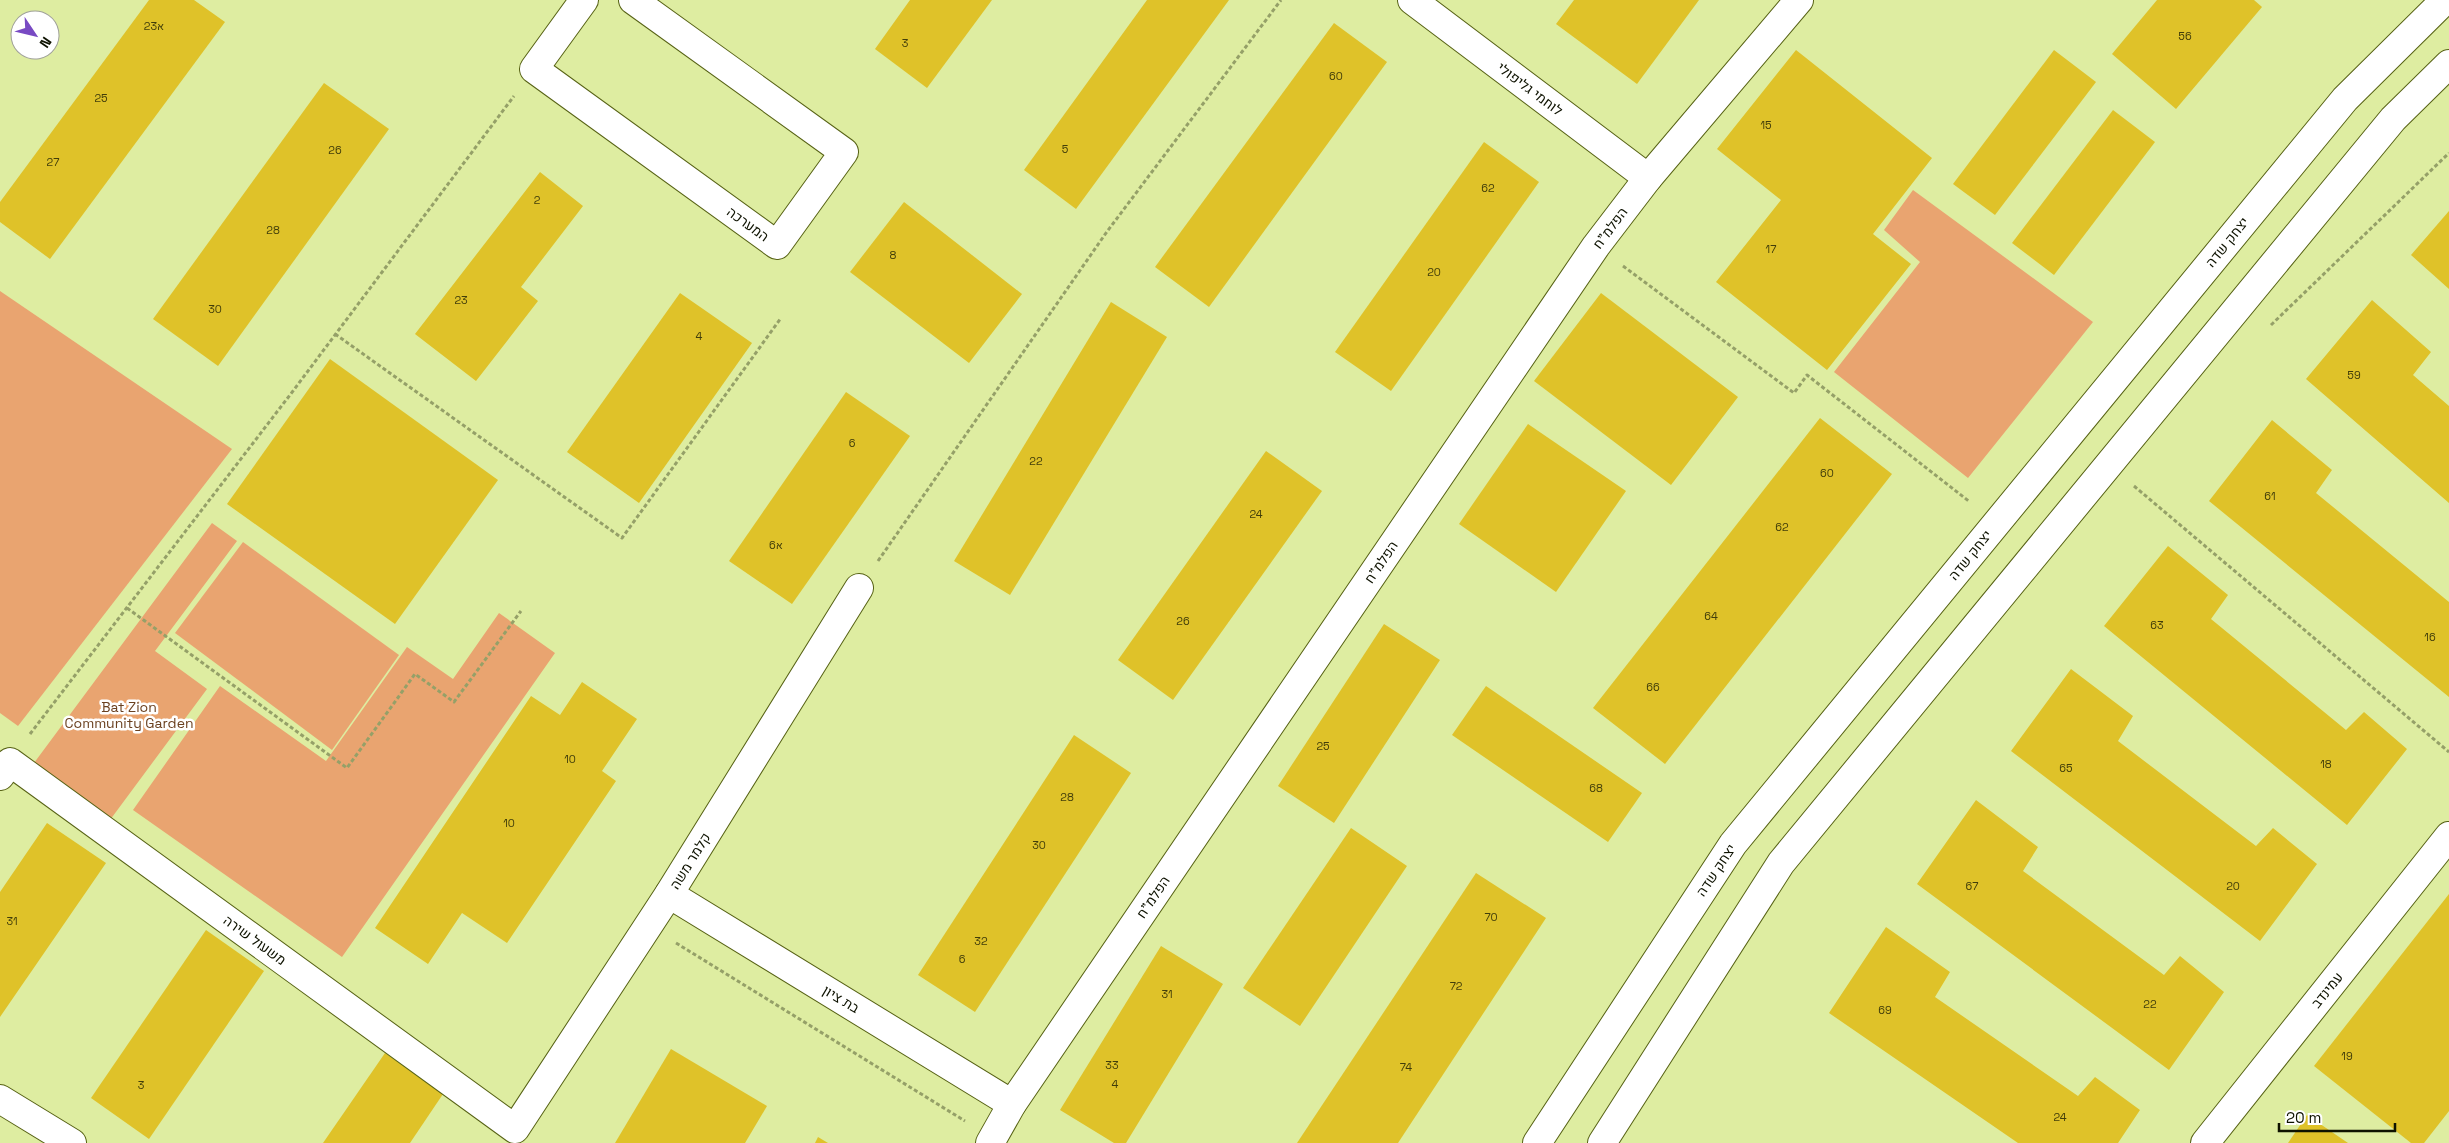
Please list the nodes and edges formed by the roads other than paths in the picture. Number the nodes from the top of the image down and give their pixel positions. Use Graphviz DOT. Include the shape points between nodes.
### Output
graph roads {
  1 [pos="584,0"];
  2 [pos="633,0"];
  3 [pos="1412,0"];
  4 [pos="1799,0"];
  5 [pos="2446,0"];
  6 [pos="2449,64"];
  7 [pos="1648,178"];
  8 [pos="859,588"];
  9 [pos="0,776"];
  10 [pos="2449,836"];
  11 [pos="669,894"];
  12 [pos="0,1099"];
  13 [pos="1012,1104"];
  14 [pos="515,1129"];
  15 [pos="991,1141"];
  16 [pos="72,1143"];
  17 [pos="1537,1143"];
  18 [pos="1602,1143"];
  19 [pos="2205,1143"];
  1 -- 2 [label="street, המערכה" via="534,69 777,245 844,152"];
  3 -- 7 [label="street, לוחמי גליפולי"];
  4 -- 7 [label="street, הפלמ\"ח"];
  5 -- 17 [label="street, יצחק שדה" via="2345,99 1733,844"];
  6 -- 18 [label="street" via="2393,119 1782,863"];
  7 -- 13 [label="street, הפלמ\"ח" via="1596,246"];
  8 -- 11 [label="street, קלמר משה"];
  9 -- 14 [label="street, משעול שירה" via="10,762"];
  10 -- 19 [label="street, עמינדב"];
  11 -- 13 [label="street, בת ציון"];
  11 -- 14 [label="street, קלמר משה"];
  12 -- 16 [label="street"];
  13 -- 15 [label="street, הפלמ\"ח"];
}
